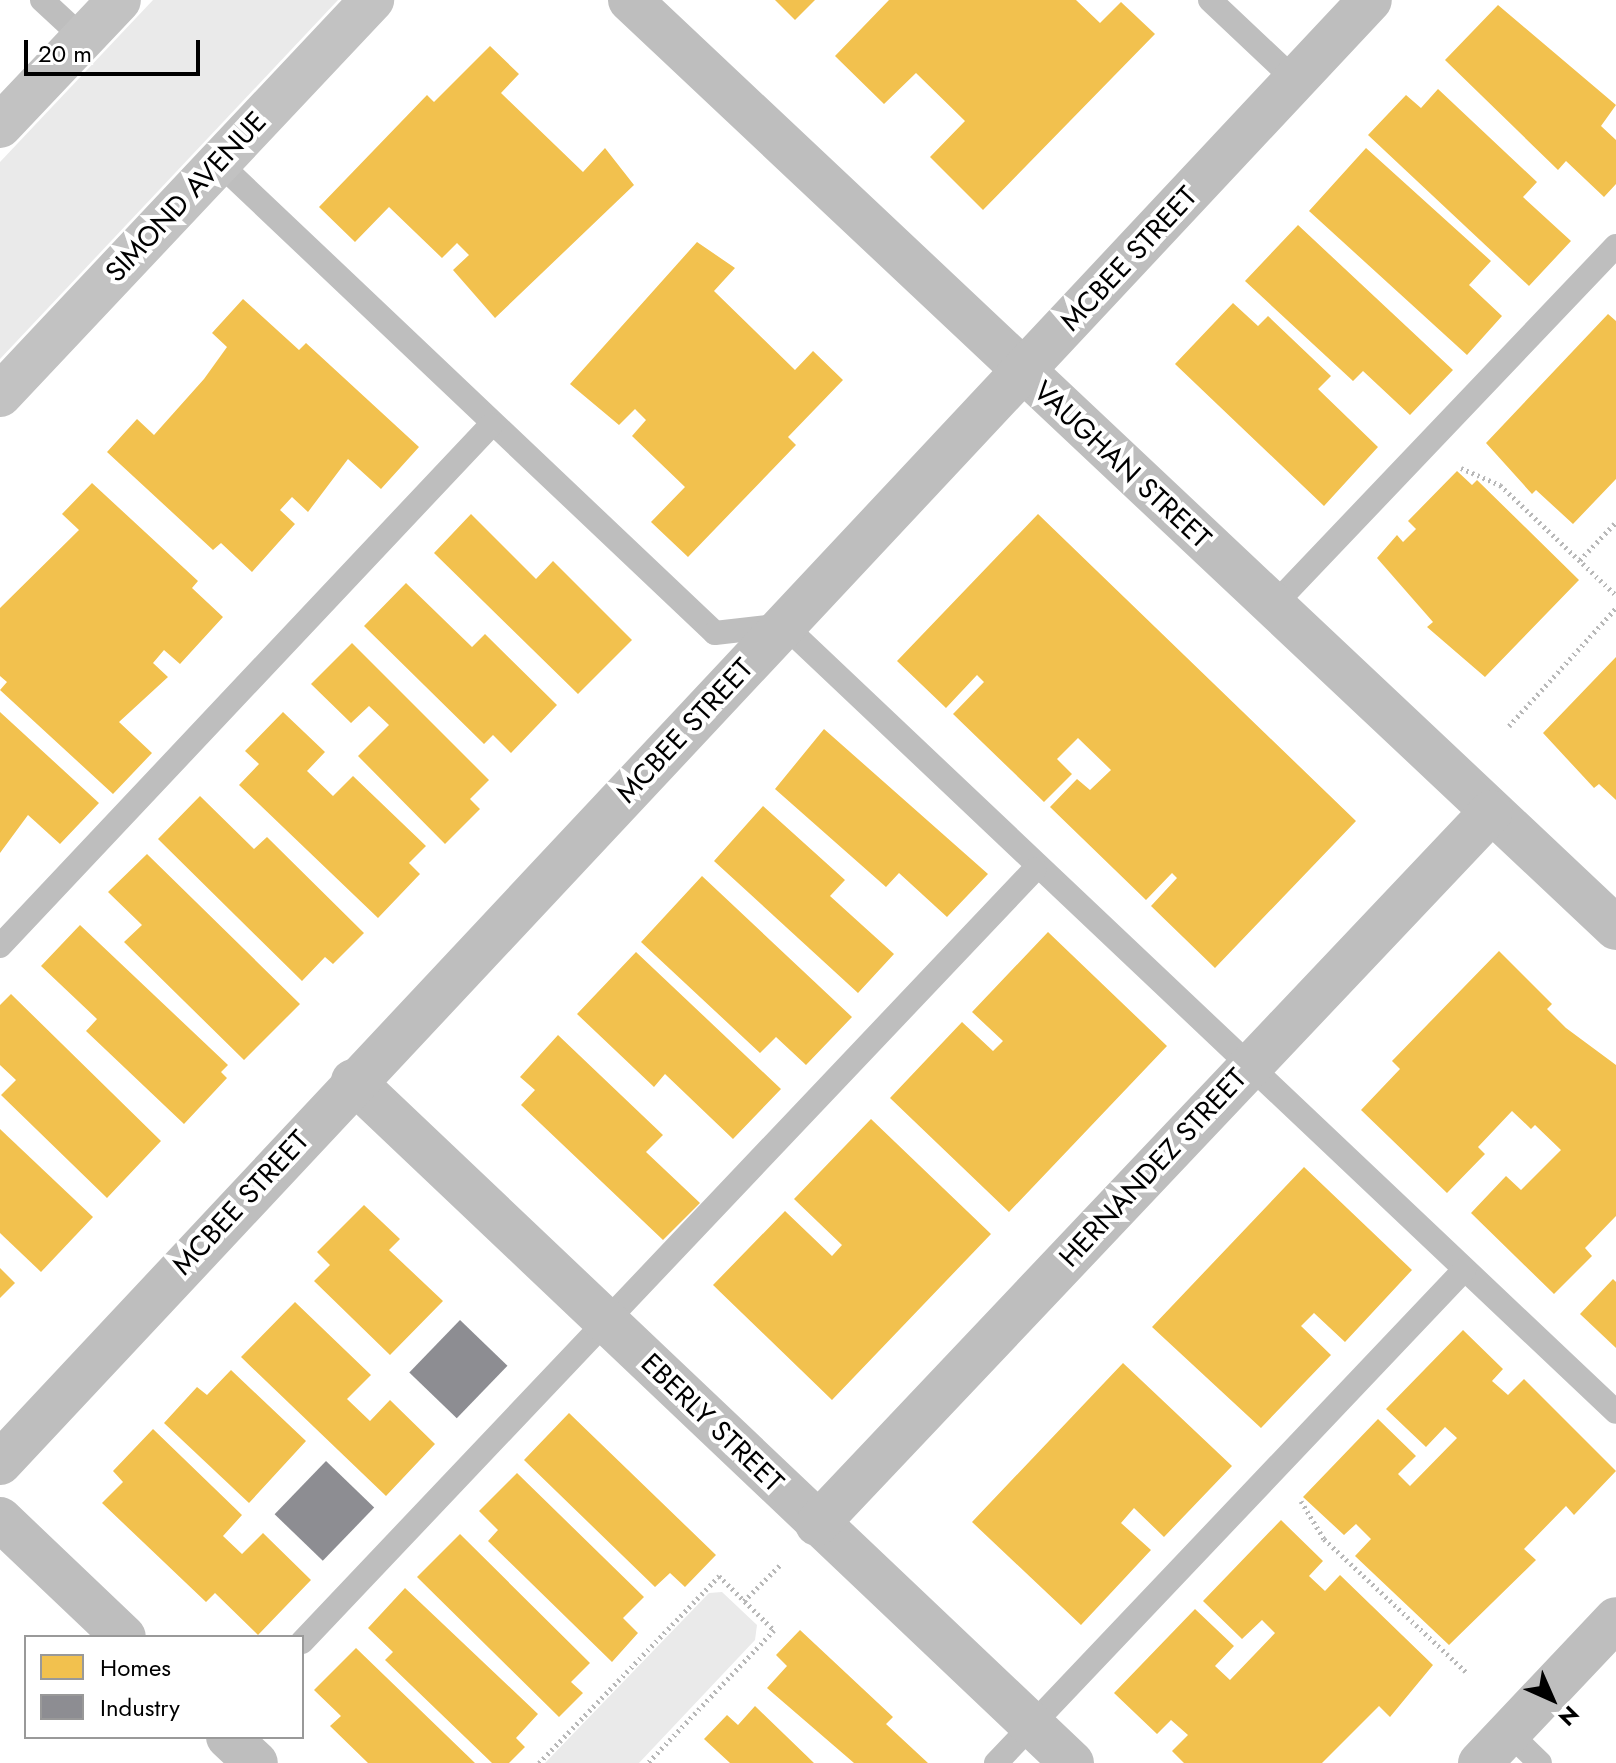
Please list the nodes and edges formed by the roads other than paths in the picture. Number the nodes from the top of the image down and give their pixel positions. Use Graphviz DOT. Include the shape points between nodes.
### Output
graph roads {
  1 [pos="42,0"];
  2 [pos="119,0"];
  3 [pos="372,0"];
  4 [pos="630,0"];
  5 [pos="1210,0"];
  6 [pos="1370,0"];
  7 [pos="83,38"];
  8 [pos="1295,80"];
  9 [pos="0,126"];
  10 [pos="219,163"];
  11 [pos="1616,246"];
  12 [pos="1025,373"];
  13 [pos="0,395"];
  14 [pos="491,425"];
  15 [pos="1273,606"];
  16 [pos="784,625"];
  17 [pos="1491,812"];
  18 [pos="1035,869"];
  19 [pos="1616,928"];
  20 [pos="0,946"];
  21 [pos="1251,1063"];
  22 [pos="353,1081"];
  23 [pos="1464,1270"];
  24 [pos="607,1320"];
  25 [pos="1616,1412"];
  26 [pos="0,1463"];
  27 [pos="0,1519"];
  28 [pos="817,1524"];
  29 [pos="1616,1619"];
  30 [pos="122,1635"];
  31 [pos="304,1640"];
  32 [pos="1031,1725"];
  33 [pos="230,1739"];
  34 [pos="1495,1748"];
  35 [pos="256,1763"];
  36 [pos="996,1763"];
  37 [pos="1072,1763"];
  38 [pos="1540,1763"];
  1 -- 7 [label="lane"];
  2 -- 7 [label="street"];
  3 -- 10 [label="street, SIMOND AVENUE"];
  4 -- 12 [label="street, VAUGHAN STREET"];
  5 -- 8 [label="lane"];
  6 -- 8 [label="street, MCBEE STREET"];
  7 -- 9 [label="street"];
  8 -- 12 [label="street, MCBEE STREET"];
  10 -- 13 [label="street, SIMOND AVENUE"];
  10 -- 14 [label="lane"];
  11 -- 15 [label="lane"];
  12 -- 15 [label="street, VAUGHAN STREET"];
  12 -- 16 [label="street, MCBEE STREET"];
  14 -- 16 [label="lane" via="715,633"];
  14 -- 20 [label="lane"];
  15 -- 17 [label="street, VAUGHAN STREET"];
  16 -- 18 [label="lane"];
  16 -- 22 [label="street, MCBEE STREET"];
  17 -- 19 [label="street, VAUGHAN STREET"];
  17 -- 21 [label="street, HERNANDEZ STREET"];
  18 -- 21 [label="lane"];
  18 -- 24 [label="lane"];
  21 -- 23 [label="lane"];
  21 -- 28 [label="street, HERNANDEZ STREET"];
  22 -- 24 [label="street, EBERLY STREET"];
  22 -- 26 [label="street, MCBEE STREET"];
  23 -- 25 [label="lane"];
  23 -- 32 [label="lane"];
  24 -- 28 [label="street, EBERLY STREET"];
  24 -- 31 [label="lane"];
  27 -- 30 [label="street"];
  28 -- 32 [label="street, EBERLY STREET"];
  29 -- 34 [label="street"];
  32 -- 36 [label="lane"];
  32 -- 37 [label="street, EBERLY STREET"];
  33 -- 35 [label="street"];
  34 -- 38 [label="lane"];
}
